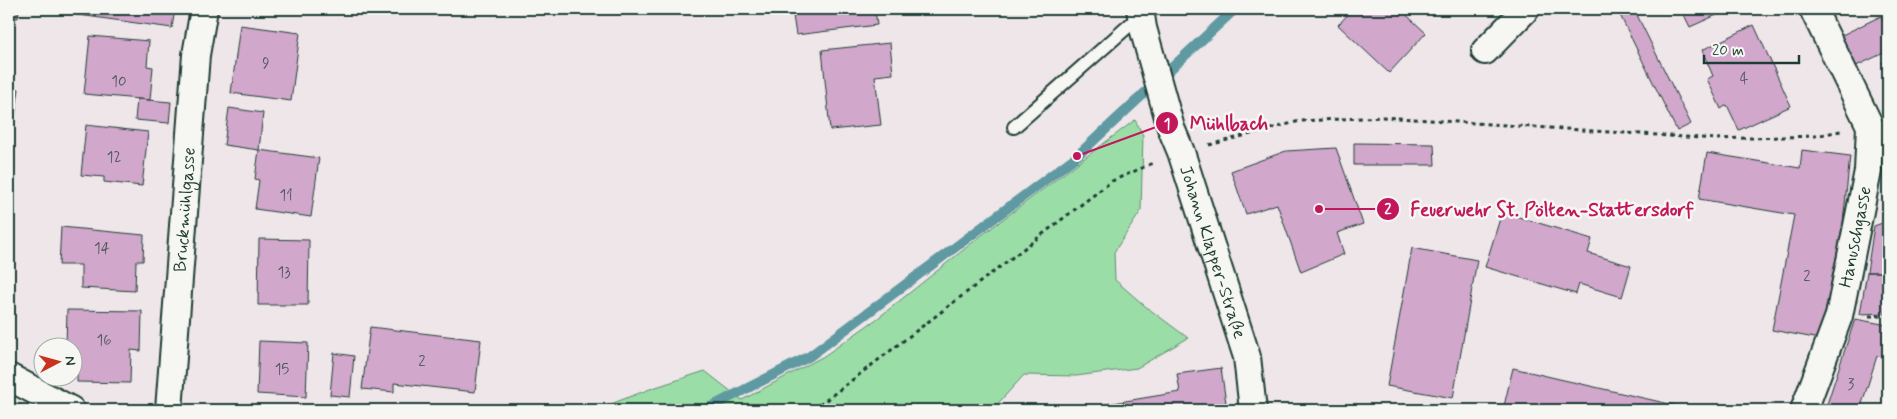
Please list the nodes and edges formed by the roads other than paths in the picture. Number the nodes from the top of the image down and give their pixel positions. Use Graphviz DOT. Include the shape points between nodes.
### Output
graph roads {
  1 [pos="204,9"];
  2 [pos="1526,9"];
  3 [pos="1813,9"];
  4 [pos="1141,18"];
  5 [pos="1485,51"];
  6 [pos="1879,120"];
  7 [pos="1014,127"];
  8 [pos="9,377"];
  9 [pos="71,410"];
  10 [pos="169,410"];
  11 [pos="1253,410"];
  12 [pos="1804,410"];
  1 -- 10 [label="street, Bruckmühlgasse" via="196,55"];
  2 -- 5 [label="street"];
  3 -- 6 [label="street, Hanuschgasse"];
  4 -- 7 [label="lane"];
  4 -- 11 [label="street, Johann Klapper-Straße" via="1171,128 1247,357"];
  6 -- 12 [label="street, Hanuschgasse" via="1839,316"];
  8 -- 9 [label="street"];
}
